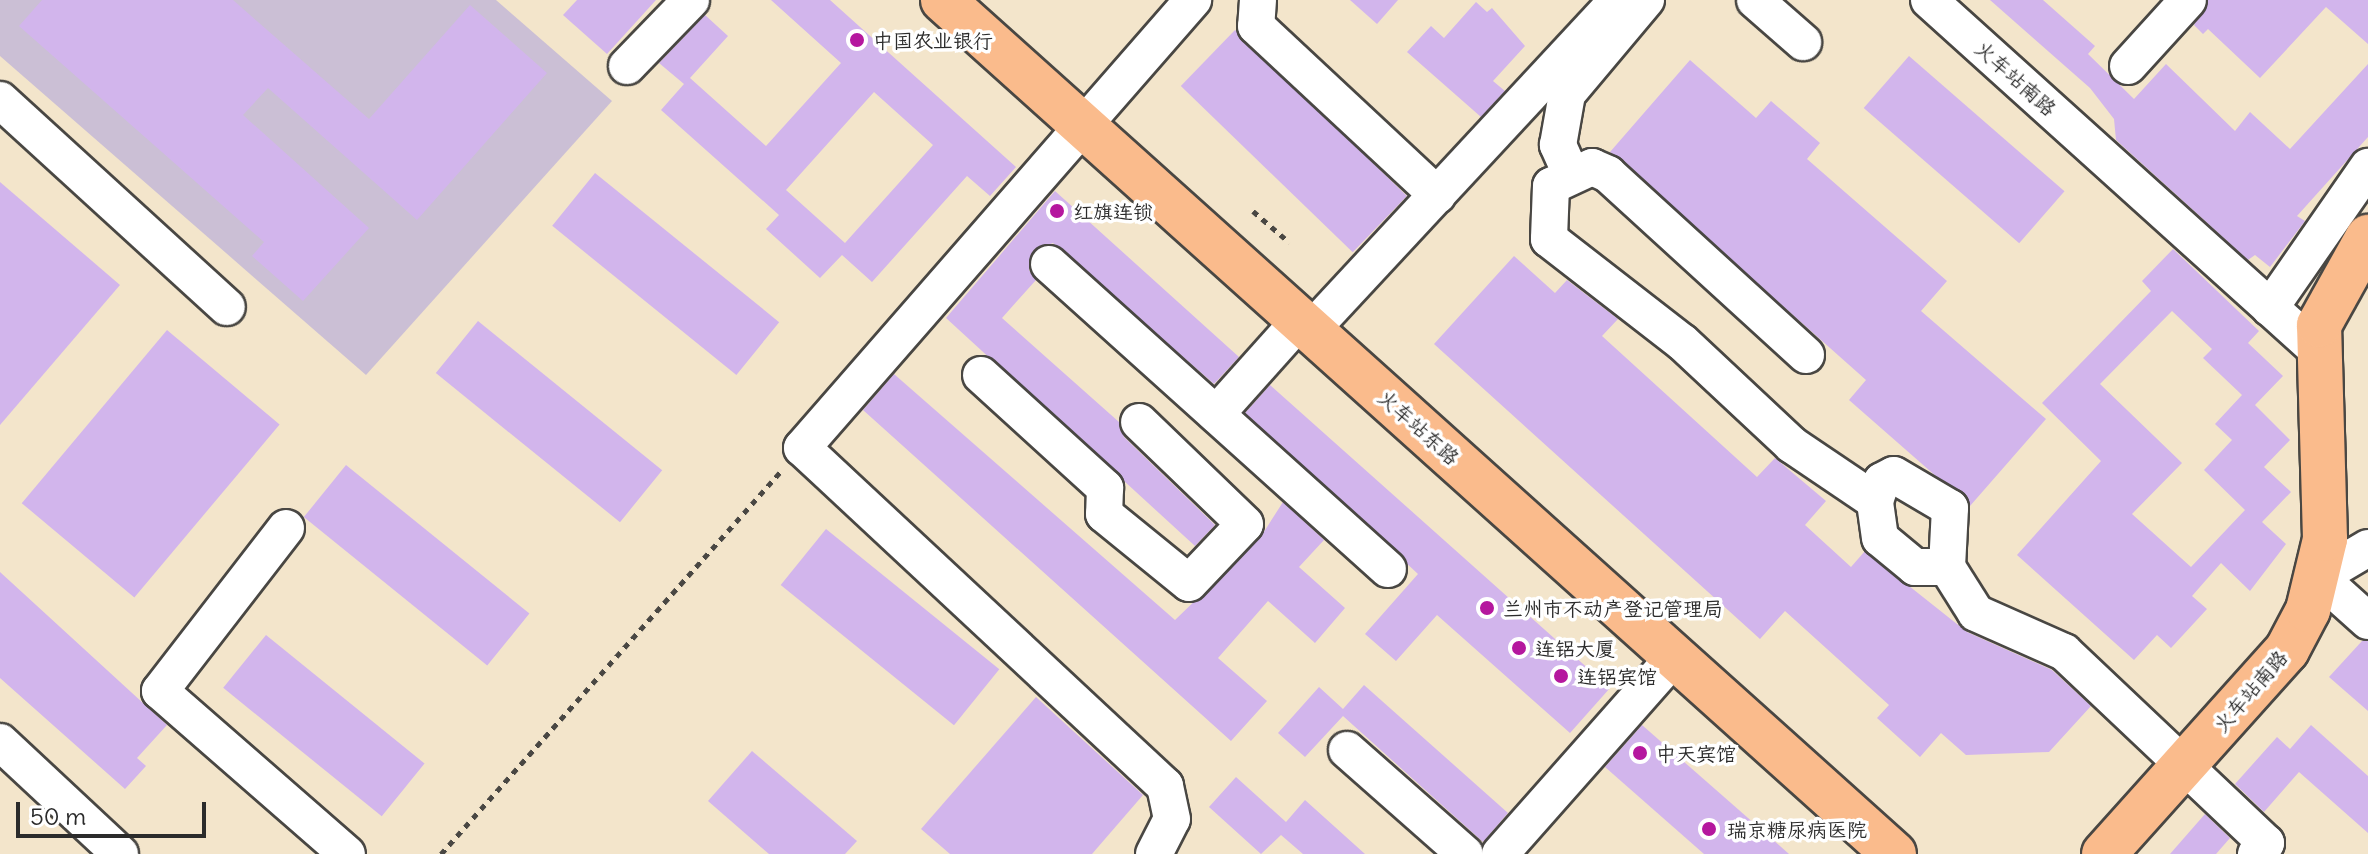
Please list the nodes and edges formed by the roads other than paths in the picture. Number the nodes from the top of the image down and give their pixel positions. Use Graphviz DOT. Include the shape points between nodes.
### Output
graph roads {
  1 [pos="691,0"];
  2 [pos="943,0"];
  3 [pos="1193,0"];
  4 [pos="1258,0"];
  5 [pos="1618,0"];
  6 [pos="1646,0"];
  7 [pos="1755,0"];
  8 [pos="1929,0"];
  9 [pos="2188,0"];
  10 [pos="1803,42"];
  11 [pos="627,66"];
  12 [pos="2128,66"];
  13 [pos="0,100"];
  14 [pos="1083,125"];
  15 [pos="2368,167"];
  16 [pos="1570,172"];
  17 [pos="1437,195"];
  18 [pos="2368,237"];
  19 [pos="1049,264"];
  20 [pos="227,307"];
  21 [pos="2270,308"];
  22 [pos="1305,325"];
  23 [pos="2316,349"];
  24 [pos="1806,355"];
  25 [pos="981,375"];
  26 [pos="1216,414"];
  27 [pos="1139,422"];
  28 [pos="1278,470"];
  29 [pos="1875,501"];
  30 [pos="1240,514"];
  31 [pos="286,528"];
  32 [pos="2368,548"];
  33 [pos="1947,567"];
  34 [pos="1388,569"];
  35 [pos="2319,577"];
  36 [pos="2368,621"];
  37 [pos="1674,657"];
  38 [pos="0,742"];
  39 [pos="1347,750"];
  40 [pos="2183,766"];
  41 [pos="120,854"];
  42 [pos="347,854"];
  43 [pos="1154,854"];
  44 [pos="1465,854"];
  45 [pos="1500,854"];
  46 [pos="1894,854"];
  47 [pos="2104,854"];
  48 [pos="2256,854"];
  1 -- 11 [label="street"];
  2 -- 14 [label="main road, 火车站东路"];
  3 -- 14 [label="street"];
  4 -- 17 [label="street" via="1256,26"];
  5 -- 17 [label="street"];
  6 -- 16 [label="street" via="1567,94 1558,145"];
  7 -- 10 [label="street"];
  8 -- 21 [label="street, 火车站南路"];
  9 -- 12 [label="street"];
  13 -- 20 [label="street"];
  14 -- 22 [label="main road, 火车站东路"];
  14 -- 43 [label="street" via="802,448 1165,786 1172,819"];
  15 -- 21 [label="street"];
  16 -- 24 [label="street" via="1592,167 1608,174"];
  16 -- 29 [label="street" via="1551,186 1549,239 1682,342 1792,445"];
  17 -- 22 [label="street"];
  18 -- 23 [label="main road, 火车站南路" via="2330,298"];
  19 -- 26 [label="street"];
  21 -- 23 [label="street, 火车站南路"];
  22 -- 26 [label="street"];
  22 -- 37 [label="main road, 火车站东路"];
  23 -- 35 [label="main road, 火车站南路" via="2325,539"];
  25 -- 30 [label="street" via="1105,488 1104,514 1189,583 1245,524"];
  26 -- 28 [label="street"];
  27 -- 30 [label="street"];
  28 -- 30 [label="street"];
  28 -- 34 [label="street"];
  29 -- 33 [label="street" via="1880,538 1915,567"];
  29 -- 33 [label="street" via="1882,481 1894,475 1950,508"];
  31 -- 42 [label="street" via="160,691"];
  32 -- 35 [label="street"];
  33 -- 40 [label="street" via="1976,613 2064,652"];
  35 -- 36 [label="street"];
  35 -- 40 [label="main road, 火车站南路" via="2287,650"];
  37 -- 45 [label="street"];
  37 -- 46 [label="main road, 火车站东路"];
  38 -- 41 [label="street"];
  39 -- 44 [label="street"];
  40 -- 47 [label="main road, 火车站南路"];
  40 -- 48 [label="street" via="2266,843"];
}
